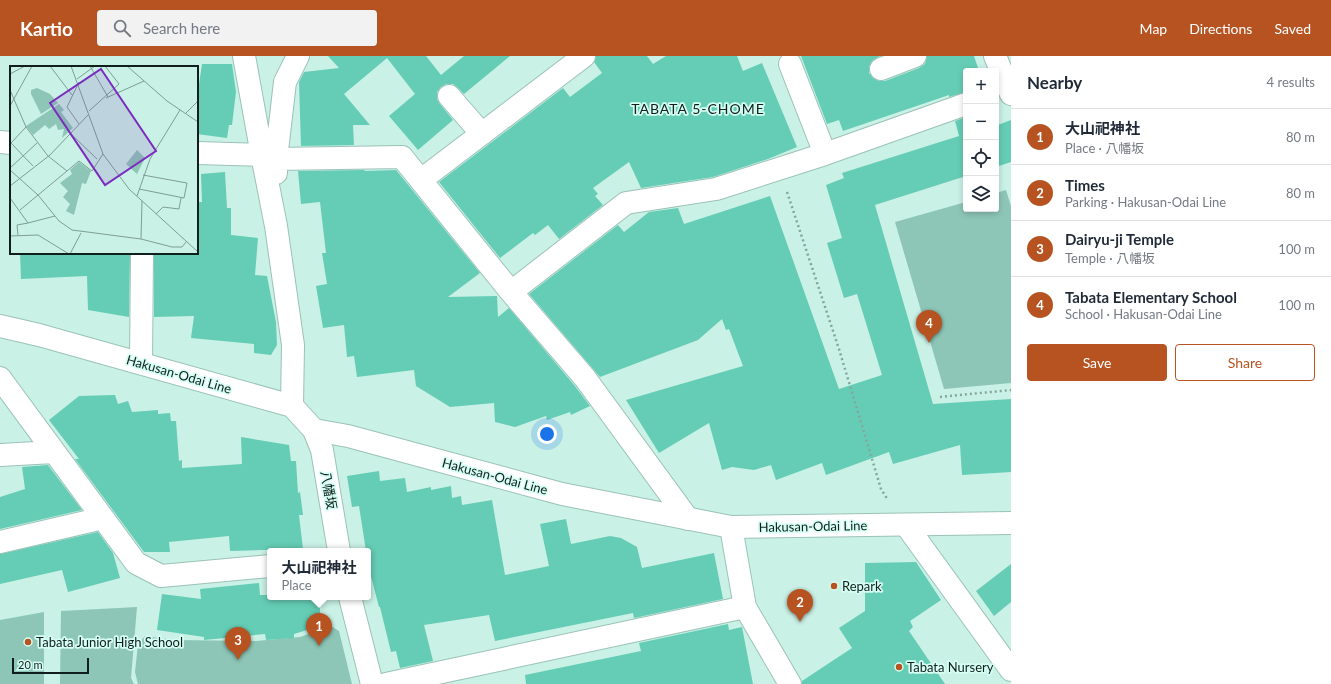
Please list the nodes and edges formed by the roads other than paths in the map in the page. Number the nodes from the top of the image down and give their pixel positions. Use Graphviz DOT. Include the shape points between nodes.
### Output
graph roads {
  1 [pos="244,56"];
  2 [pos="298,56"];
  3 [pos="584,56"];
  4 [pos="915,56"];
  5 [pos="995,56"];
  6 [pos="790,64"];
  7 [pos="881,69"];
  8 [pos="1005,92"];
  9 [pos="449,96"];
  10 [pos="963,105"];
  11 [pos="482,134"];
  12 [pos="0,142"];
  13 [pos="10,143"];
  14 [pos="198,153"];
  15 [pos="825,154"];
  16 [pos="269,157"];
  17 [pos="421,180"];
  18 [pos="142,254"];
  19 [pos="511,292"];
  20 [pos="0,326"];
  21 [pos="141,363"];
  22 [pos="0,378"];
  23 [pos="292,406"];
  24 [pos="314,430"];
  25 [pos="54,452"];
  26 [pos="0,455"];
  27 [pos="103,518"];
  28 [pos="688,519"];
  29 [pos="1011,523"];
  30 [pos="906,525"];
  31 [pos="731,527"];
  32 [pos="0,542"];
  33 [pos="338,548"];
  34 [pos="267,566"];
  35 [pos="351,600"];
  36 [pos="745,607"];
  37 [pos="1011,670"];
  38 [pos="372,684"];
  39 [pos="386,684"];
  40 [pos="790,684"];
  1 -- 16 [label="street"];
  2 -- 16 [label="street" via="285,82"];
  3 -- 11 [label="street"];
  4 -- 7 [label="street"];
  5 -- 8 [label="street"];
  6 -- 15 [label="street"];
  9 -- 11 [label="street"];
  10 -- 15 [label="street"];
  11 -- 17 [label="street"];
  12 -- 13 [label="street"];
  14 -- 16 [label="street"];
  15 -- 19 [label="street" via="716,189 626,203"];
  16 -- 17 [label="street" via="402,157"];
  16 -- 23 [label="street" via="293,345"];
  17 -- 19 [label="street"];
  18 -- 21 [label="street"];
  19 -- 28 [label="street" via="585,378"];
  20 -- 21 [label="street, Hakusan-Odai Line"];
  21 -- 23 [label="street, Hakusan-Odai Line"];
  22 -- 25 [label="street"];
  23 -- 24 [label="street"];
  24 -- 28 [label="street, Hakusan-Odai Line" via="348,436 562,494"];
  24 -- 33 [label="street, 八幡坂" via="322,450"];
  25 -- 26 [label="street"];
  25 -- 27 [label="street"];
  27 -- 32 [label="street"];
  27 -- 34 [label="street" via="136,563 161,576"];
  28 -- 31 [label="street, Hakusan-Odai Line"];
  29 -- 30 [label="street, Hakusan-Odai Line"];
  30 -- 31 [label="street, Hakusan-Odai Line"];
  30 -- 37 [label="street"];
  31 -- 36 [label="street"];
  35 -- 38 [label="street"];
  36 -- 39 [label="street"];
  36 -- 40 [label="street"];
}
